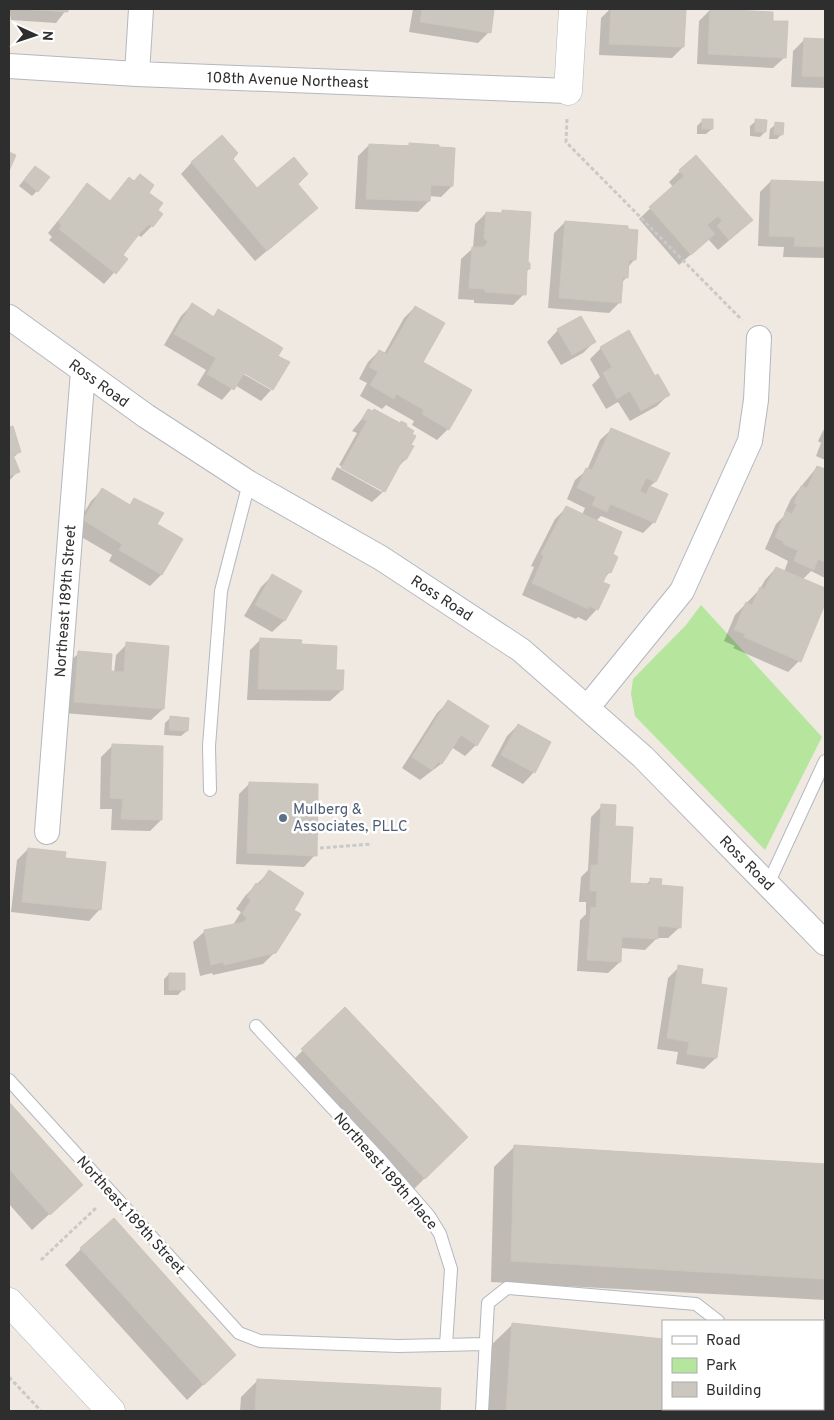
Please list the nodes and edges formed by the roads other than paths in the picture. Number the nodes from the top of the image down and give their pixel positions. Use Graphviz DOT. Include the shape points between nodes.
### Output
graph roads {
  1 [pos="140,9"];
  2 [pos="573,9"];
  3 [pos="9,66"];
  4 [pos="137,74"];
  5 [pos="568,91"];
  6 [pos="9,317"];
  7 [pos="758,338"];
  8 [pos="83,371"];
  9 [pos="249,483"];
  10 [pos="587,708"];
  11 [pos="825,761"];
  12 [pos="210,790"];
  13 [pos="47,832"];
  14 [pos="768,884"];
  15 [pos="825,943"];
  16 [pos="256,1026"];
  17 [pos="9,1080"];
  18 [pos="9,1302"];
  19 [pos="717,1320"];
  20 [pos="486,1344"];
  21 [pos="446,1345"];
  22 [pos="111,1411"];
  23 [pos="482,1411"];
  1 -- 4 [label="street"];
  2 -- 5 [label="main road"];
  3 -- 4 [label="street, 108th Avenue Northeast"];
  4 -- 5 [label="street, 108th Avenue Northeast"];
  6 -- 8 [label="street, Ross Road"];
  7 -- 10 [label="street" via="756,400 750,441 682,590"];
  8 -- 9 [label="street, Ross Road"];
  8 -- 13 [label="street, Northeast 189th Street"];
  9 -- 10 [label="street, Ross Road" via="381,558 521,650"];
  9 -- 12 [label="lane" via="221,591 209,746"];
  10 -- 14 [label="street, Ross Road" via="643,756"];
  11 -- 14 [label="lane"];
  14 -- 15 [label="street, Ross Road"];
  16 -- 21 [label="lane, Northeast 189th Place" via="379,1158 429,1216 440,1234 451,1270"];
  17 -- 21 [label="lane, Northeast 189th Street" via="239,1333 260,1341"];
  18 -- 22 [label="main road"];
  19 -- 20 [label="lane" via="696,1304 507,1288 488,1303"];
  20 -- 21 [label="lane"];
  20 -- 23 [label="lane"];
}
